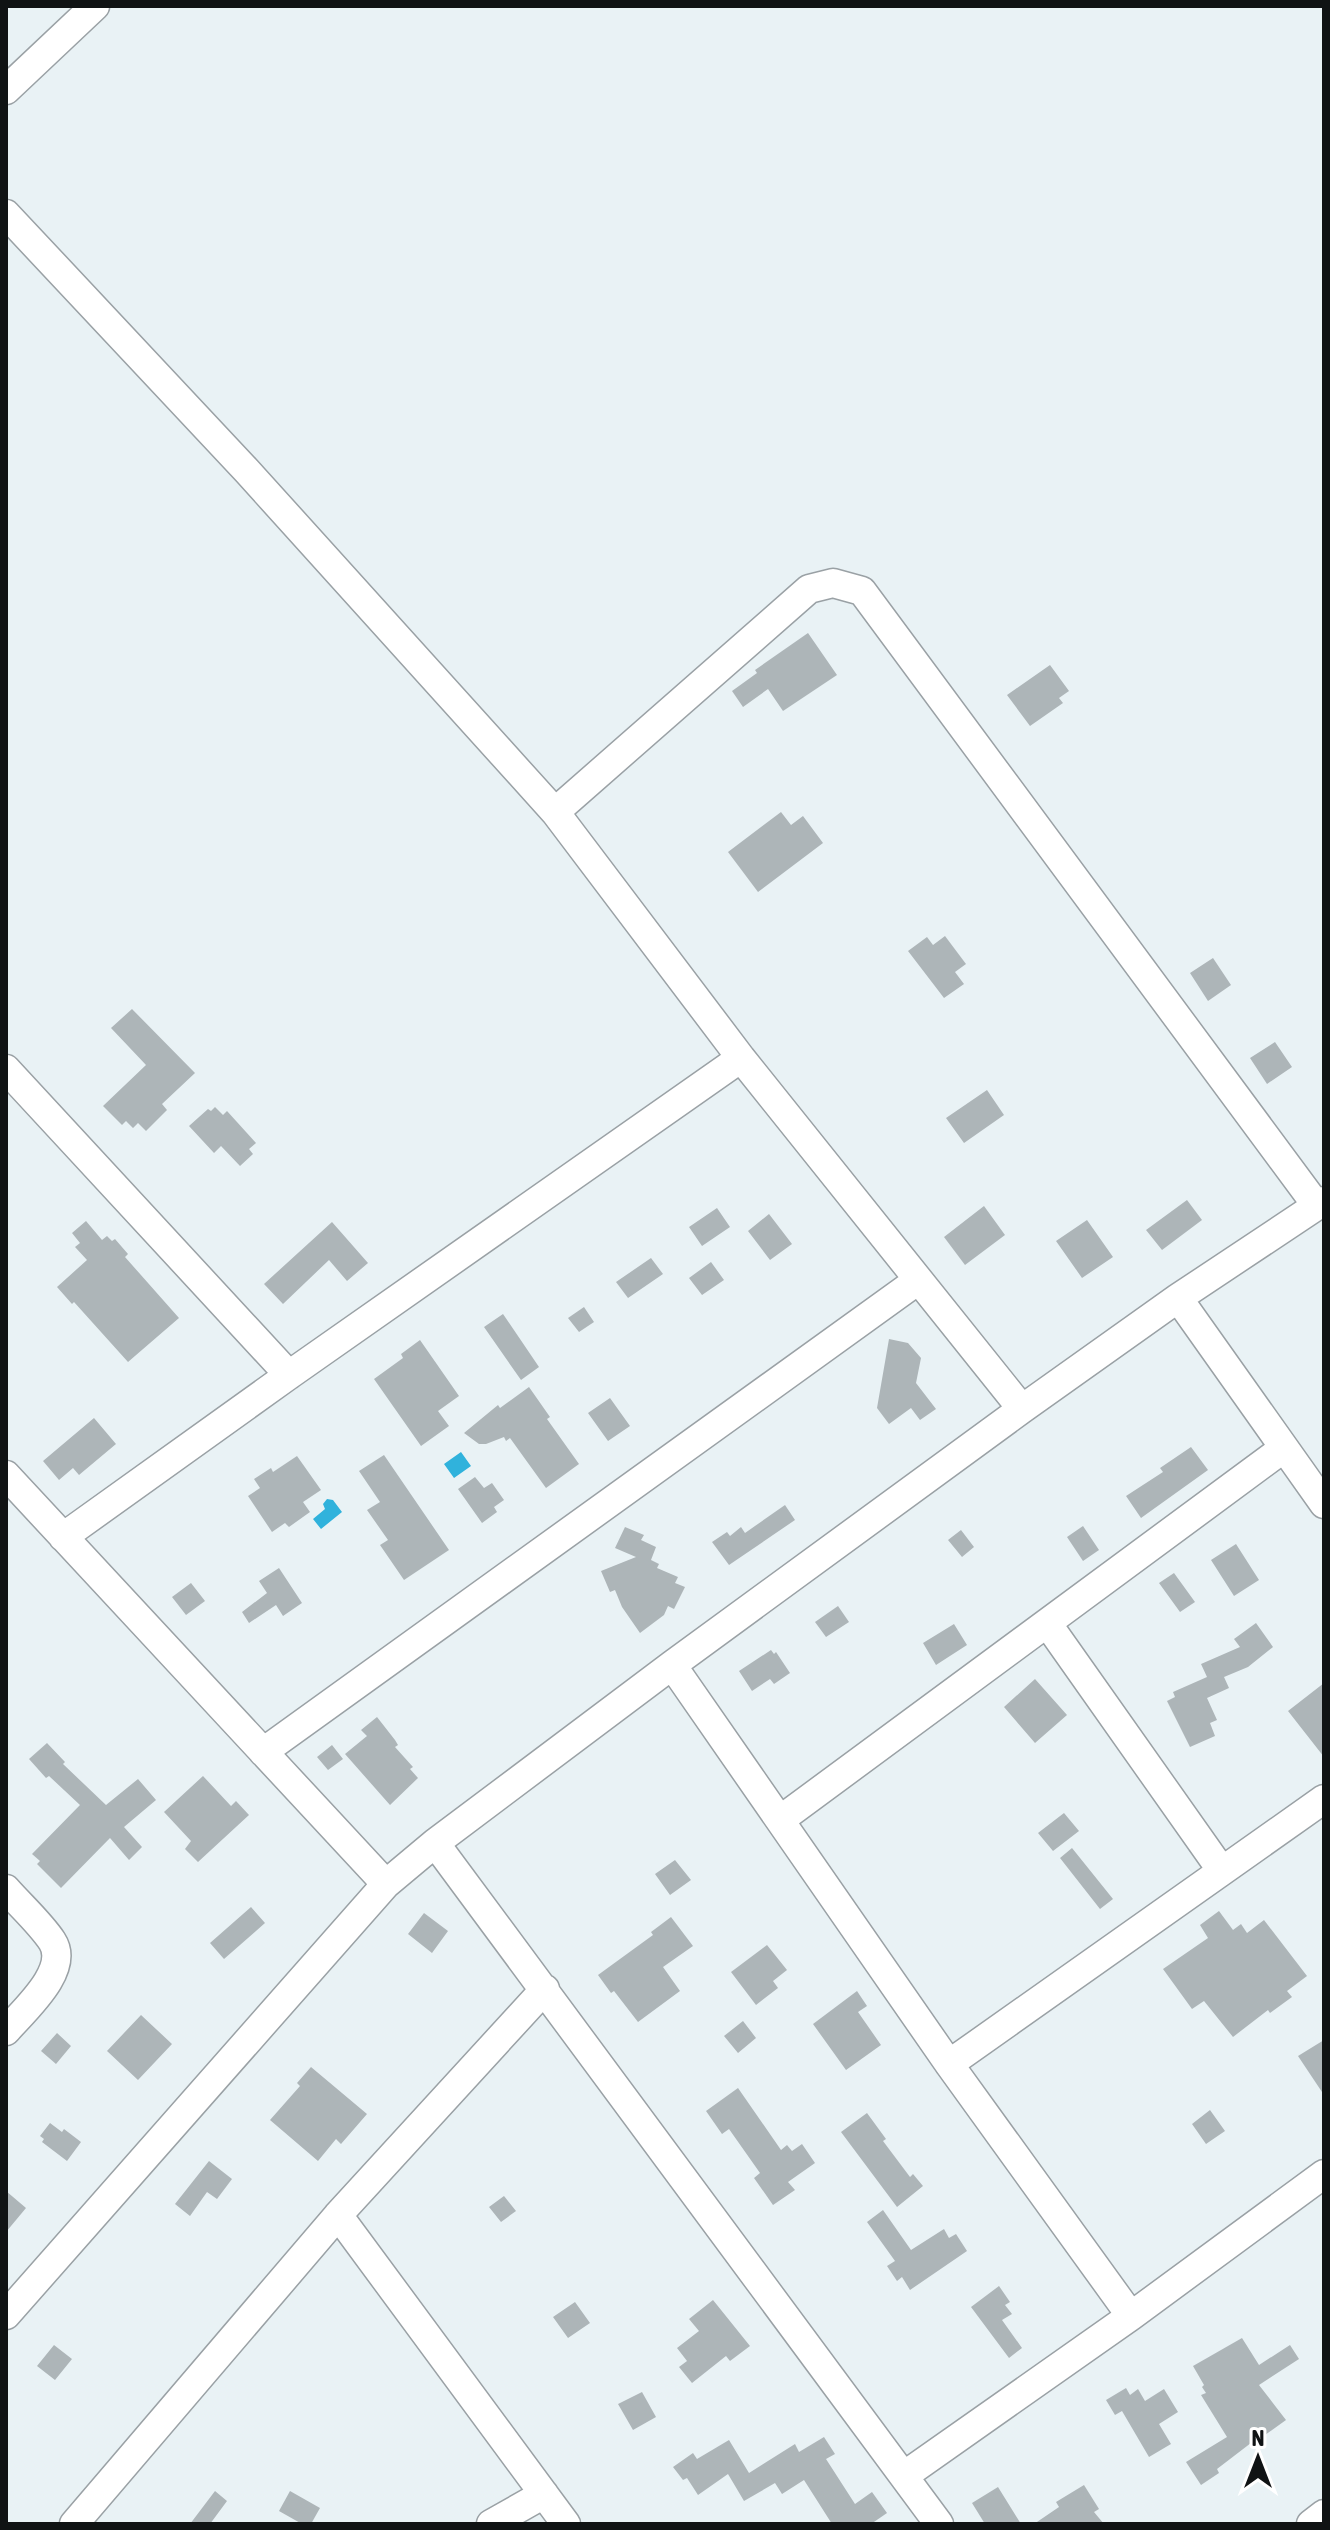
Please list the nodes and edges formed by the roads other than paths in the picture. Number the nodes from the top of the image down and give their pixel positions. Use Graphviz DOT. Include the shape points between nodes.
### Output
graph roads {
  1 [pos="95,6"];
  2 [pos="6,90"];
  3 [pos="6,214"];
  4 [pos="555,812"];
  5 [pos="741,1058"];
  6 [pos="6,1069"];
  7 [pos="1320,1204"];
  8 [pos="917,1281"];
  9 [pos="1178,1298"];
  10 [pos="289,1375"];
  11 [pos="1022,1409"];
  12 [pos="1284,1448"];
  13 [pos="6,1475"];
  14 [pos="1324,1504"];
  15 [pos="63,1537"];
  16 [pos="1047,1623"];
  17 [pos="672,1665"];
  18 [pos="263,1752"];
  19 [pos="1324,1799"];
  20 [pos="780,1820"];
  21 [pos="435,1843"];
  22 [pos="1222,1871"];
  23 [pos="386,1884"];
  24 [pos="6,1889"];
  25 [pos="545,1989"];
  26 [pos="6,2031"];
  27 [pos="949,2064"];
  28 [pos="1324,2174"];
  29 [pos="338,2215"];
  30 [pos="6,2315"];
  31 [pos="1131,2316"];
  32 [pos="905,2475"];
  33 [pos="544,2494"];
  34 [pos="1324,2514"];
  35 [pos="84,2521"];
  36 [pos="491,2524"];
  37 [pos="566,2524"];
  38 [pos="939,2524"];
  39 [pos="1311,2524"];
  1 -- 2 [label="street"];
  3 -- 4 [label="street"];
  4 -- 5 [label="street"];
  4 -- 7 [label="street" via="809,589 833,583 862,591"];
  5 -- 8 [label="street"];
  5 -- 10 [label="street"];
  6 -- 10 [label="street"];
  7 -- 9 [label="street"];
  8 -- 11 [label="street"];
  8 -- 18 [label="street"];
  9 -- 11 [label="street"];
  9 -- 12 [label="street"];
  10 -- 15 [label="street"];
  11 -- 17 [label="street"];
  12 -- 14 [label="street"];
  12 -- 16 [label="street"];
  13 -- 15 [label="street"];
  15 -- 18 [label="street"];
  16 -- 20 [label="street"];
  16 -- 22 [label="street"];
  17 -- 20 [label="street"];
  17 -- 21 [label="street"];
  18 -- 23 [label="street"];
  19 -- 22 [label="street"];
  20 -- 27 [label="street"];
  21 -- 23 [label="street"];
  21 -- 25 [label="street"];
  22 -- 27 [label="street"];
  23 -- 30 [label="street"];
  24 -- 26 [label="street" via="53,1943 57,1958 50,1980"];
  25 -- 29 [label="street"];
  25 -- 32 [label="street"];
  27 -- 31 [label="street"];
  28 -- 31 [label="street"];
  29 -- 33 [label="street"];
  29 -- 35 [label="street"];
  31 -- 32 [label="street"];
  32 -- 38 [label="street"];
  33 -- 36 [label="street"];
  33 -- 37 [label="street"];
  34 -- 39 [label="street"];
}
